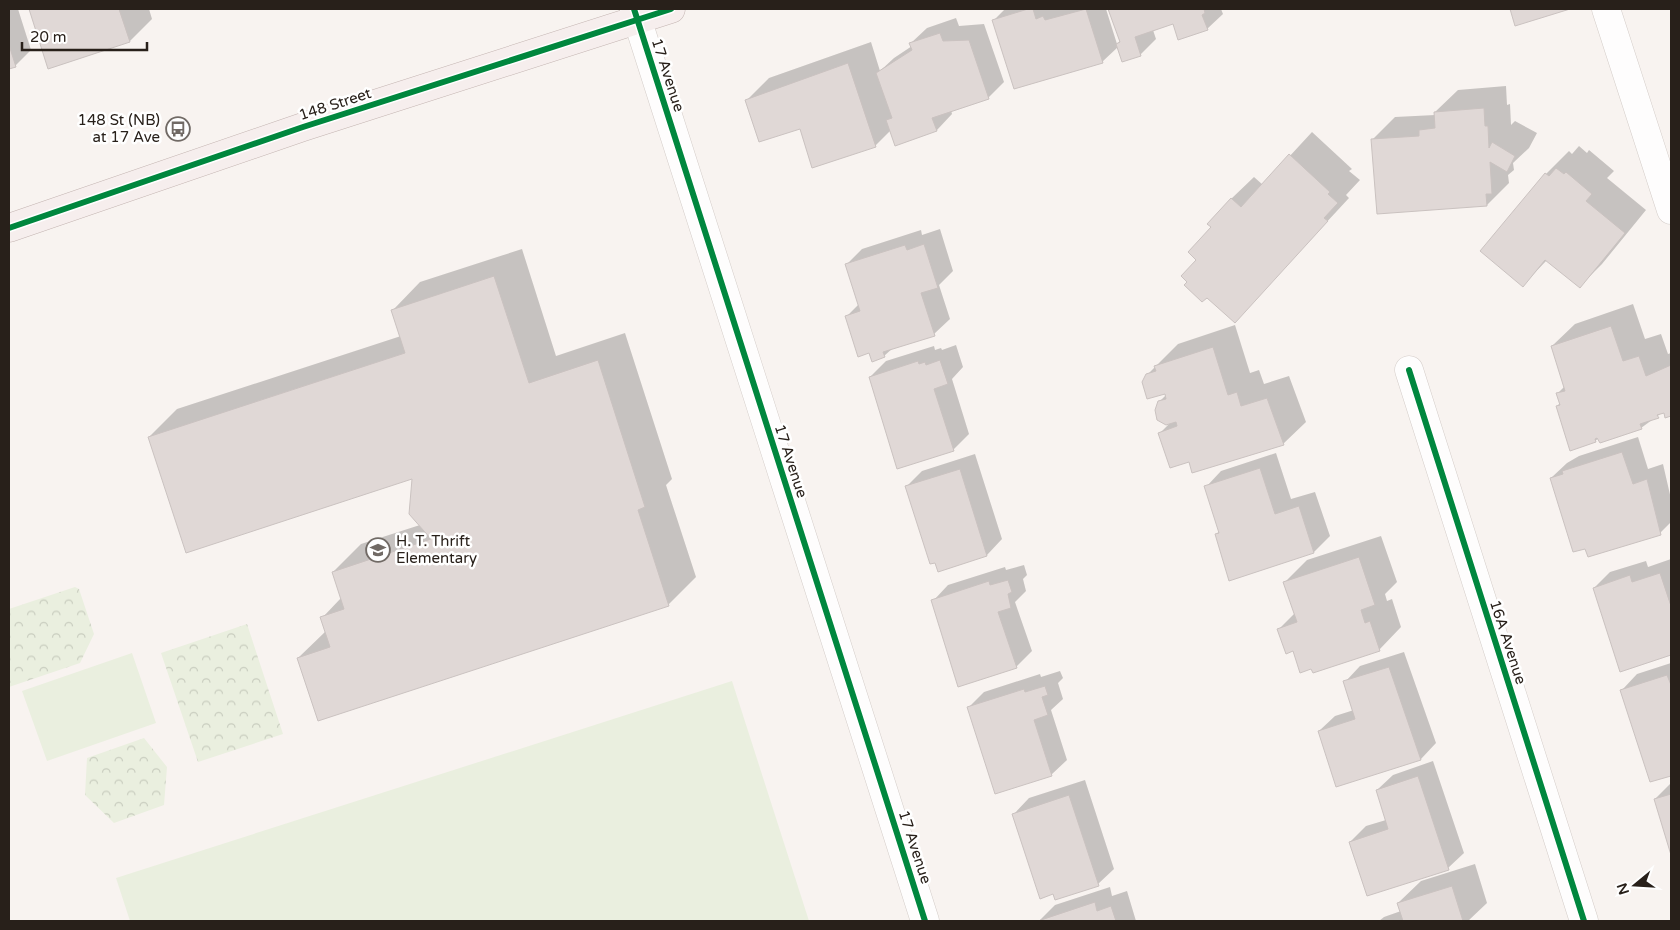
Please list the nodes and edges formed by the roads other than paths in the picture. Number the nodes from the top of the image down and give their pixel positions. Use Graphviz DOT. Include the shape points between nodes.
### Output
graph roads {
  1 [pos="671,9"];
  2 [pos="1606,9"];
  3 [pos="635,14"];
  4 [pos="1671,210"];
  5 [pos="9,228"];
  6 [pos="1408,370"];
  7 [pos="926,921"];
  8 [pos="1584,921"];
  1 -- 3 [label="main road, 148 Street"];
  2 -- 4 [label="street"];
  3 -- 5 [label="main road, 148 Street"];
  3 -- 7 [label="street, 17 Avenue"];
  6 -- 8 [label="street, 16A Avenue"];
}
